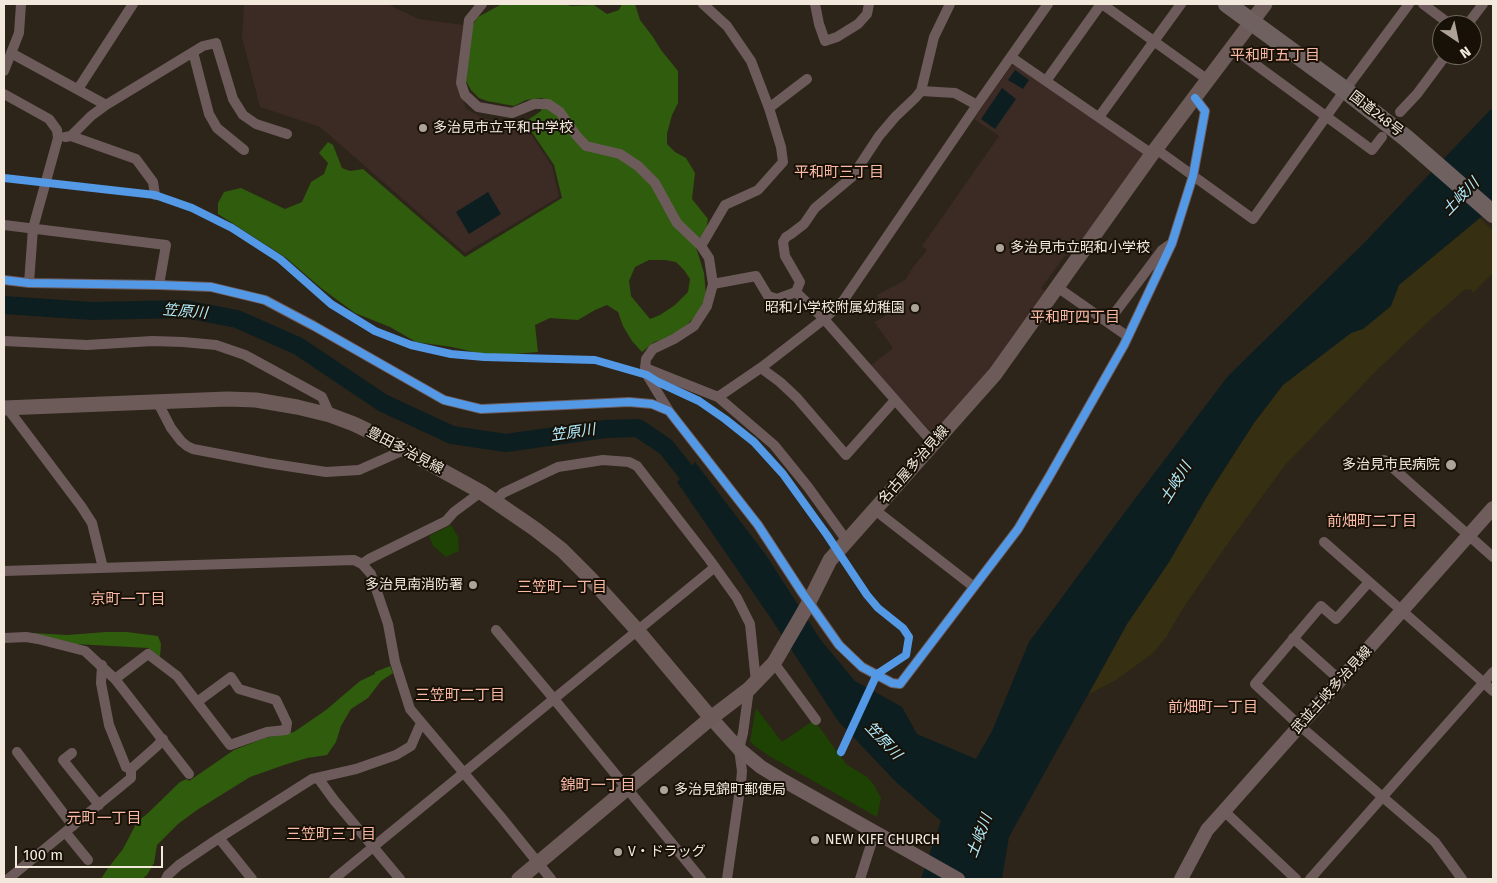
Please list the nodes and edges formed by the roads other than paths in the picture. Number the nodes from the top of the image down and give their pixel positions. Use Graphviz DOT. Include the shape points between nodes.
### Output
graph roads {
  1 [pos="21,4"];
  2 [pos="132,4"];
  3 [pos="482,4"];
  4 [pos="703,4"];
  5 [pos="815,4"];
  6 [pos="869,4"];
  7 [pos="950,4"];
  8 [pos="1048,4"];
  9 [pos="1102,4"];
  10 [pos="1181,4"];
  11 [pos="1227,4"];
  12 [pos="1265,4"];
  13 [pos="1409,4"];
  14 [pos="1423,4"];
  15 [pos="1483,4"];
  16 [pos="1438,15"];
  17 [pos="1475,15"];
  18 [pos="1252,22"];
  19 [pos="1154,42"];
  20 [pos="1233,48"];
  21 [pos="193,52"];
  22 [pos="11,53"];
  23 [pos="1011,57"];
  24 [pos="1439,65"];
  25 [pos="4,71"];
  26 [pos="807,78"];
  27 [pos="1208,80"];
  28 [pos="1046,81"];
  29 [pos="78,89"];
  30 [pos="1345,90"];
  31 [pos="921,91"];
  32 [pos="4,94"];
  33 [pos="1195,98"];
  34 [pos="106,105"];
  35 [pos="977,105"];
  36 [pos="769,108"];
  37 [pos="1400,112"];
  38 [pos="1326,116"];
  39 [pos="1099,117"];
  40 [pos="287,134"];
  41 [pos="70,136"];
  42 [pos="1382,137"];
  43 [pos="58,138"];
  44 [pos="244,150"];
  45 [pos="1154,152"];
  46 [pos="1193,176"];
  47 [pos="155,195"];
  48 [pos="1493,214"];
  49 [pos="4,225"];
  50 [pos="33,228"];
  51 [pos="1172,243"];
  52 [pos="701,246"];
  53 [pos="4,280"];
  54 [pos="29,283"];
  55 [pos="713,284"];
  56 [pos="159,285"];
  57 [pos="1057,286"];
  58 [pos="796,292"];
  59 [pos="824,319"];
  60 [pos="1108,322"];
  61 [pos="1127,336"];
  62 [pos="4,341"];
  63 [pos="762,367"];
  64 [pos="645,368"];
  65 [pos="718,397"];
  66 [pos="895,400"];
  67 [pos="156,401"];
  68 [pos="7,408"];
  69 [pos="669,411"];
  70 [pos="330,415"];
  71 [pos="933,443"];
  72 [pos="404,450"];
  73 [pos="1384,460"];
  74 [pos="481,492"];
  75 [pos="495,502"];
  76 [pos="1493,508"];
  77 [pos="875,510"];
  78 [pos="1469,536"];
  79 [pos="847,541"];
  80 [pos="1324,542"];
  81 [pos="1493,557"];
  82 [pos="362,564"];
  83 [pos="715,567"];
  84 [pos="103,568"];
  85 [pos="4,571"];
  86 [pos="1369,582"];
  87 [pos="974,587"];
  88 [pos="807,604"];
  89 [pos="1402,611"];
  90 [pos="496,630"];
  91 [pos="637,630"];
  92 [pos="4,638"];
  93 [pos="1293,638"];
  94 [pos="777,659"];
  95 [pos="102,665"];
  96 [pos="1493,672"];
  97 [pos="116,679"];
  98 [pos="1341,681"];
  99 [pos="1484,683"];
  100 [pos="753,686"];
  101 [pos="1493,691"];
  102 [pos="554,698"];
  103 [pos="197,702"];
  104 [pos="711,718"];
  105 [pos="816,720"];
  106 [pos="421,723"];
  107 [pos="1300,726"];
  108 [pos="163,739"];
  109 [pos="739,749"];
  110 [pos="17,752"];
  111 [pos="72,753"];
  112 [pos="131,769"];
  113 [pos="464,772"];
  114 [pos="189,774"];
  115 [pos="318,778"];
  116 [pos="628,789"];
  117 [pos="1383,798"];
  118 [pos="99,805"];
  119 [pos="1224,811"];
  120 [pos="69,829"];
  121 [pos="879,834"];
  122 [pos="218,838"];
  123 [pos="374,847"];
  124 [pos="88,860"];
  125 [pos="538,863"];
  126 [pos="7,876"];
  127 [pos="166,879"];
  128 [pos="252,879"];
  129 [pos="334,879"];
  130 [pos="400,879"];
  131 [pos="519,879"];
  132 [pos="551,879"];
  133 [pos="701,879"];
  134 [pos="727,879"];
  135 [pos="860,879"];
  136 [pos="958,879"];
  137 [pos="1181,879"];
  138 [pos="1296,879"];
  139 [pos="1310,879"];
  140 [pos="1462,879"];
  1 -- 22 [label="street" via="19,33"];
  2 -- 29 [label="street"];
  3 -- 52 [label="street" via="469,20 461,83 465,95 478,107 512,112 534,104 548,104 560,112 586,146 620,154 638,166 654,183 677,224"];
  4 -- 36 [label="street" via="728,26 751,61"];
  5 -- 6 [label="street" via="825,41 858,24 867,14"];
  7 -- 31 [label="street" via="934,37"];
  8 -- 23 [label="street"];
  9 -- 19 [label="street"];
  9 -- 28 [label="street"];
  10 -- 19 [label="street"];
  11 -- 18 [label="highway, 国道248号"];
  12 -- 18 [label="main road, 名古屋多治見線"];
  13 -- 30 [label="street"];
  14 -- 16 [label="street"];
  15 -- 17 [label="street"];
  18 -- 20 [label="main road, 名古屋多治見線"];
  18 -- 30 [label="highway, 国道248号"];
  19 -- 27 [label="street"];
  19 -- 39 [label="street"];
  20 -- 27 [label="main road, 名古屋多治見線"];
  20 -- 38 [label="street"];
  21 -- 34 [label="street"];
  21 -- 40 [label="street" via="216,43 233,99 243,115 256,124"];
  21 -- 44 [label="street" via="208,114 217,128"];
  22 -- 25 [label="street"];
  22 -- 29 [label="street"];
  23 -- 28 [label="street"];
  23 -- 35 [label="street"];
  24 -- 37 [label="street"];
  26 -- 36 [label="street"];
  27 -- 33 [label="main road, 名古屋多治見線"];
  28 -- 39 [label="street"];
  29 -- 34 [label="street"];
  30 -- 38 [label="street"];
  30 -- 48 [label="highway, 国道248号"];
  31 -- 35 [label="street" via="956,94"];
  31 -- 58 [label="street" via="879,136 852,177 815,208 804,224 786,236 785,256 800,282"];
  32 -- 43 [label="street" via="48,119 57,130"];
  33 -- 45 [label="main road, 名古屋多治見線"];
  33 -- 46 [label="street" via="1206,111"];
  34 -- 41 [label="street"];
  35 -- 59 [label="street" via="843,302"];
  36 -- 52 [label="street" via="783,162 758,190 725,205"];
  38 -- 42 [label="street" via="1372,150"];
  38 -- 46 [label="street" via="1253,219"];
  39 -- 45 [label="street"];
  41 -- 43 [label="street"];
  41 -- 47 [label="street" via="136,159 153,182"];
  43 -- 50 [label="street"];
  45 -- 46 [label="street"];
  45 -- 57 [label="main road, 名古屋多治見線"];
  46 -- 51 [label="street"];
  49 -- 50 [label="street"];
  50 -- 54 [label="street"];
  50 -- 56 [label="street" via="166,245"];
  51 -- 60 [label="street" via="1162,250"];
  51 -- 61 [label="street"];
  52 -- 55 [label="street" via="709,258"];
  53 -- 54 [label="street"];
  54 -- 56 [label="street"];
  55 -- 58 [label="street" via="756,276 768,296 777,298"];
  55 -- 64 [label="street" via="707,306 694,326 653,349 646,359"];
  56 -- 69 [label="street" via="211,288 265,300 444,400 463,405 481,409 629,402 652,404"];
  57 -- 60 [label="street"];
  57 -- 71 [label="main road, 名古屋多治見線" via="994,374"];
  58 -- 59 [label="street"];
  59 -- 63 [label="street"];
  59 -- 66 [label="street"];
  60 -- 61 [label="street"];
  61 -- 87 [label="street" via="1018,529"];
  62 -- 70 [label="street" via="216,345 245,355 322,397"];
  63 -- 65 [label="street"];
  63 -- 66 [label="street" via="796,398 846,455"];
  64 -- 65 [label="street"];
  64 -- 69 [label="street"];
  65 -- 79 [label="street" via="774,445"];
  66 -- 71 [label="street"];
  67 -- 68 [label="main road, 豊田多治見線"];
  67 -- 70 [label="main road, 豊田多治見線" via="256,400"];
  67 -- 72 [label="street" via="181,441 201,450 326,472 359,470"];
  68 -- 84 [label="street" via="92,523"];
  69 -- 88 [label="street" via="758,525"];
  70 -- 72 [label="main road, 豊田多治見線"];
  71 -- 77 [label="main road, 名古屋多治見線"];
  72 -- 74 [label="main road, 豊田多治見線"];
  73 -- 78 [label="street"];
  74 -- 75 [label="main road, 豊田多治見線"];
  74 -- 82 [label="street" via="446,522"];
  75 -- 83 [label="street" via="503,493 558,467 603,460 628,462 644,473"];
  75 -- 91 [label="main road, 豊田多治見線" via="562,550"];
  76 -- 78 [label="main road, 武並土岐多治見線"];
  77 -- 79 [label="main road, 名古屋多治見線"];
  77 -- 87 [label="street"];
  78 -- 81 [label="street"];
  78 -- 89 [label="main road, 武並土岐多治見線"];
  79 -- 88 [label="main road, 名古屋多治見線" via="830,560"];
  80 -- 86 [label="street"];
  82 -- 84 [label="street" via="339,559"];
  82 -- 106 [label="street" via="371,574 388,624 395,662 410,708"];
  83 -- 91 [label="street"];
  83 -- 100 [label="street" via="737,598 750,624"];
  84 -- 85 [label="street"];
  86 -- 89 [label="street"];
  86 -- 93 [label="street" via="1336,619 1321,606"];
  87 -- 88 [label="street" via="900,684 862,667"];
  88 -- 94 [label="main road, 名古屋多治見線"];
  89 -- 98 [label="main road, 武並土岐多治見線"];
  89 -- 99 [label="street"];
  90 -- 102 [label="street"];
  91 -- 102 [label="street"];
  91 -- 104 [label="main road, 豊田多治見線"];
  92 -- 95 [label="street" via="32,638 86,651"];
  93 -- 98 [label="street"];
  93 -- 107 [label="street" via="1254,684"];
  94 -- 100 [label="main road, 名古屋多治見線"];
  94 -- 105 [label="street"];
  95 -- 97 [label="street"];
  95 -- 112 [label="street" via="101,683 109,725 126,767"];
  96 -- 99 [label="street"];
  97 -- 103 [label="street" via="148,654 177,676"];
  97 -- 108 [label="street"];
  98 -- 107 [label="main road, 武並土岐多治見線"];
  99 -- 101 [label="street"];
  99 -- 117 [label="street"];
  100 -- 104 [label="main road, 名古屋多治見線"];
  100 -- 109 [label="street"];
  102 -- 113 [label="street"];
  102 -- 116 [label="street"];
  103 -- 103 [label="street" via="230,745 267,732 286,730 287,723 276,700 238,689 231,677"];
  104 -- 109 [label="main road"];
  104 -- 116 [label="main road, 名古屋多治見線"];
  106 -- 113 [label="street"];
  106 -- 115 [label="street" via="411,746 396,755"];
  107 -- 117 [label="street"];
  107 -- 119 [label="main road, 武並土岐多治見線"];
  108 -- 112 [label="street"];
  108 -- 114 [label="street"];
  109 -- 121 [label="main road" via="779,778"];
  109 -- 134 [label="street" via="741,782"];
  110 -- 120 [label="street"];
  111 -- 118 [label="street" via="63,760"];
  112 -- 118 [label="street" via="131,778"];
  113 -- 123 [label="street"];
  113 -- 125 [label="street"];
  115 -- 122 [label="street"];
  115 -- 123 [label="street"];
  116 -- 125 [label="main road, 名古屋多治見線"];
  116 -- 133 [label="street"];
  117 -- 139 [label="street"];
  117 -- 140 [label="street" via="1434,842"];
  118 -- 120 [label="street"];
  119 -- 137 [label="main road, 武並土岐多治見線" via="1207,830"];
  119 -- 138 [label="street"];
  120 -- 124 [label="street"];
  120 -- 126 [label="street"];
  121 -- 135 [label="street"];
  121 -- 136 [label="main road"];
  122 -- 127 [label="street" via="168,874"];
  122 -- 128 [label="street"];
  123 -- 129 [label="street"];
  123 -- 130 [label="street"];
  125 -- 131 [label="main road, 名古屋多治見線"];
  125 -- 132 [label="street"];
}
